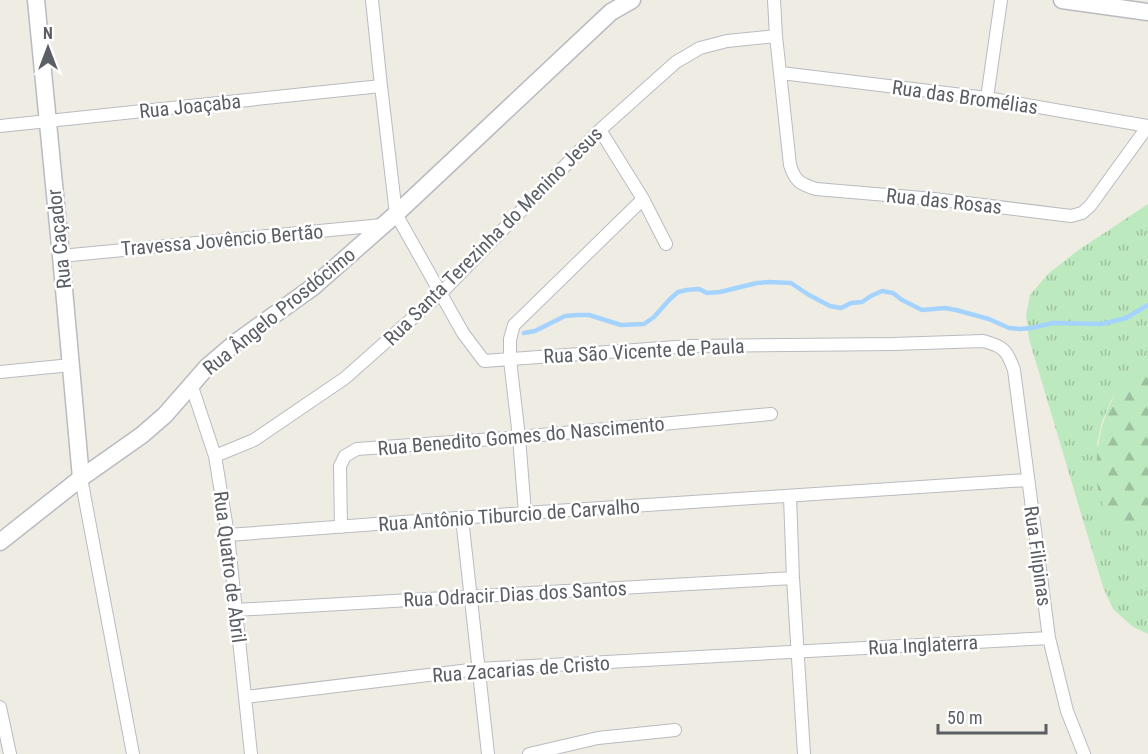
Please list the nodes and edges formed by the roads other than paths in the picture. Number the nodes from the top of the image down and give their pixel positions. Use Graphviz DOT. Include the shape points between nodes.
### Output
graph roads {
  1 [pos="36,0"];
  2 [pos="372,0"];
  3 [pos="632,0"];
  4 [pos="774,0"];
  5 [pos="1001,0"];
  6 [pos="1062,0"];
  7 [pos="1148,12"];
  8 [pos="776,36"];
  9 [pos="780,73"];
  10 [pos="381,86"];
  11 [pos="987,98"];
  12 [pos="47,121"];
  13 [pos="0,126"];
  14 [pos="1148,126"];
  15 [pos="600,130"];
  16 [pos="643,199"];
  17 [pos="396,214"];
  18 [pos="382,225"];
  19 [pos="666,244"];
  20 [pos="61,256"];
  21 [pos="441,293"];
  22 [pos="1008,354"];
  23 [pos="510,360"];
  24 [pos="71,365"];
  25 [pos="0,372"];
  26 [pos="191,384"];
  27 [pos="771,414"];
  28 [pos="519,437"];
  29 [pos="215,456"];
  30 [pos="81,478"];
  31 [pos="1028,480"];
  32 [pos="790,497"];
  33 [pos="525,513"];
  34 [pos="462,518"];
  35 [pos="341,527"];
  36 [pos="228,535"];
  37 [pos="0,542"];
  38 [pos="793,578"];
  39 [pos="471,597"];
  40 [pos="236,610"];
  41 [pos="1049,638"];
  42 [pos="797,652"];
  43 [pos="478,669"];
  44 [pos="245,697"];
  45 [pos="0,707"];
  46 [pos="675,730"];
  47 [pos="10,754"];
  48 [pos="133,754"];
  49 [pos="252,754"];
  50 [pos="488,754"];
  51 [pos="529,754"];
  52 [pos="804,754"];
  53 [pos="1084,754"];
  1 -- 12 [label="street, Rua Caçador"];
  2 -- 10 [label="street"];
  3 -- 17 [label="street, Rua Ângelo Prosdócimo" via="611,12"];
  4 -- 8 [label="street"];
  5 -- 11 [label="street"];
  6 -- 7 [label="street"];
  8 -- 9 [label="street"];
  8 -- 15 [label="street, Rua Santa Terezinha do Menino Jesus" via="700,48 676,62"];
  9 -- 11 [label="street, Rua das Bromélias"];
  9 -- 14 [label="street, Rua das Rosas" via="793,176 816,189 1071,216 1090,206"];
  10 -- 12 [label="street, Rua Joaçaba"];
  10 -- 17 [label="street"];
  11 -- 14 [label="street, Rua das Bromélias"];
  12 -- 13 [label="street, Rua Joaçaba"];
  12 -- 20 [label="street, Rua Caçador"];
  15 -- 16 [label="street"];
  15 -- 21 [label="street, Rua Santa Terezinha do Menino Jesus"];
  16 -- 19 [label="street"];
  16 -- 23 [label="street" via="514,325"];
  17 -- 18 [label="street, Rua Ângelo Prosdócimo"];
  17 -- 21 [label="street"];
  18 -- 20 [label="street, Travessa Jovêncio Bertão"];
  18 -- 26 [label="street, Rua Ângelo Prosdócimo" via="313,287 235,343"];
  20 -- 24 [label="street, Rua Caçador"];
  21 -- 23 [label="street, Rua São Vicente de Paula" via="484,361"];
  21 -- 29 [label="street, Rua Santa Terezinha do Menino Jesus" via="345,378 254,440"];
  22 -- 23 [label="street, Rua São Vicente de Paula" via="983,341 690,346"];
  22 -- 31 [label="street, Rua Filipinas" via="1014,370"];
  23 -- 28 [label="street"];
  24 -- 25 [label="street"];
  24 -- 30 [label="street, Rua Caçador"];
  26 -- 29 [label="street, Rua Quatro de Abril"];
  26 -- 30 [label="street, Rua Ângelo Prosdócimo" via="142,435"];
  27 -- 28 [label="street, Rua Benedito Gomes do Nascimento"];
  28 -- 33 [label="street"];
  28 -- 35 [label="street, Rua Benedito Gomes do Nascimento" via="357,449 345,456 340,466"];
  29 -- 36 [label="street, Rua Quatro de Abril"];
  30 -- 37 [label="street, Rua Ângelo Prosdócimo"];
  30 -- 48 [label="street"];
  31 -- 32 [label="street, Rua Antônio Tiburcio de Carvalho"];
  31 -- 41 [label="street, Rua Filipinas"];
  32 -- 33 [label="street, Rua Antônio Tiburcio de Carvalho"];
  32 -- 38 [label="street"];
  33 -- 34 [label="street, Rua Antônio Tiburcio de Carvalho"];
  34 -- 35 [label="street, Rua Antônio Tiburcio de Carvalho"];
  34 -- 39 [label="street"];
  35 -- 36 [label="street, Rua Antônio Tiburcio de Carvalho"];
  36 -- 40 [label="street, Rua Quatro de Abril"];
  38 -- 39 [label="street, Rua Odracir Dias dos Santos"];
  38 -- 42 [label="street"];
  39 -- 40 [label="street, Rua Odracir Dias dos Santos"];
  39 -- 43 [label="street"];
  40 -- 44 [label="street, Rua Quatro de Abril"];
  41 -- 42 [label="street, Rua Inglaterra"];
  41 -- 53 [label="street, Rua Filipinas" via="1067,711"];
  42 -- 43 [label="street, Rua Zacarias de Cristo"];
  42 -- 52 [label="street"];
  43 -- 44 [label="street, Rua Zacarias de Cristo"];
  43 -- 50 [label="street"];
  44 -- 49 [label="street, Rua Quatro de Abril"];
  45 -- 47 [label="street"];
  46 -- 51 [label="street" via="598,738"];
}
